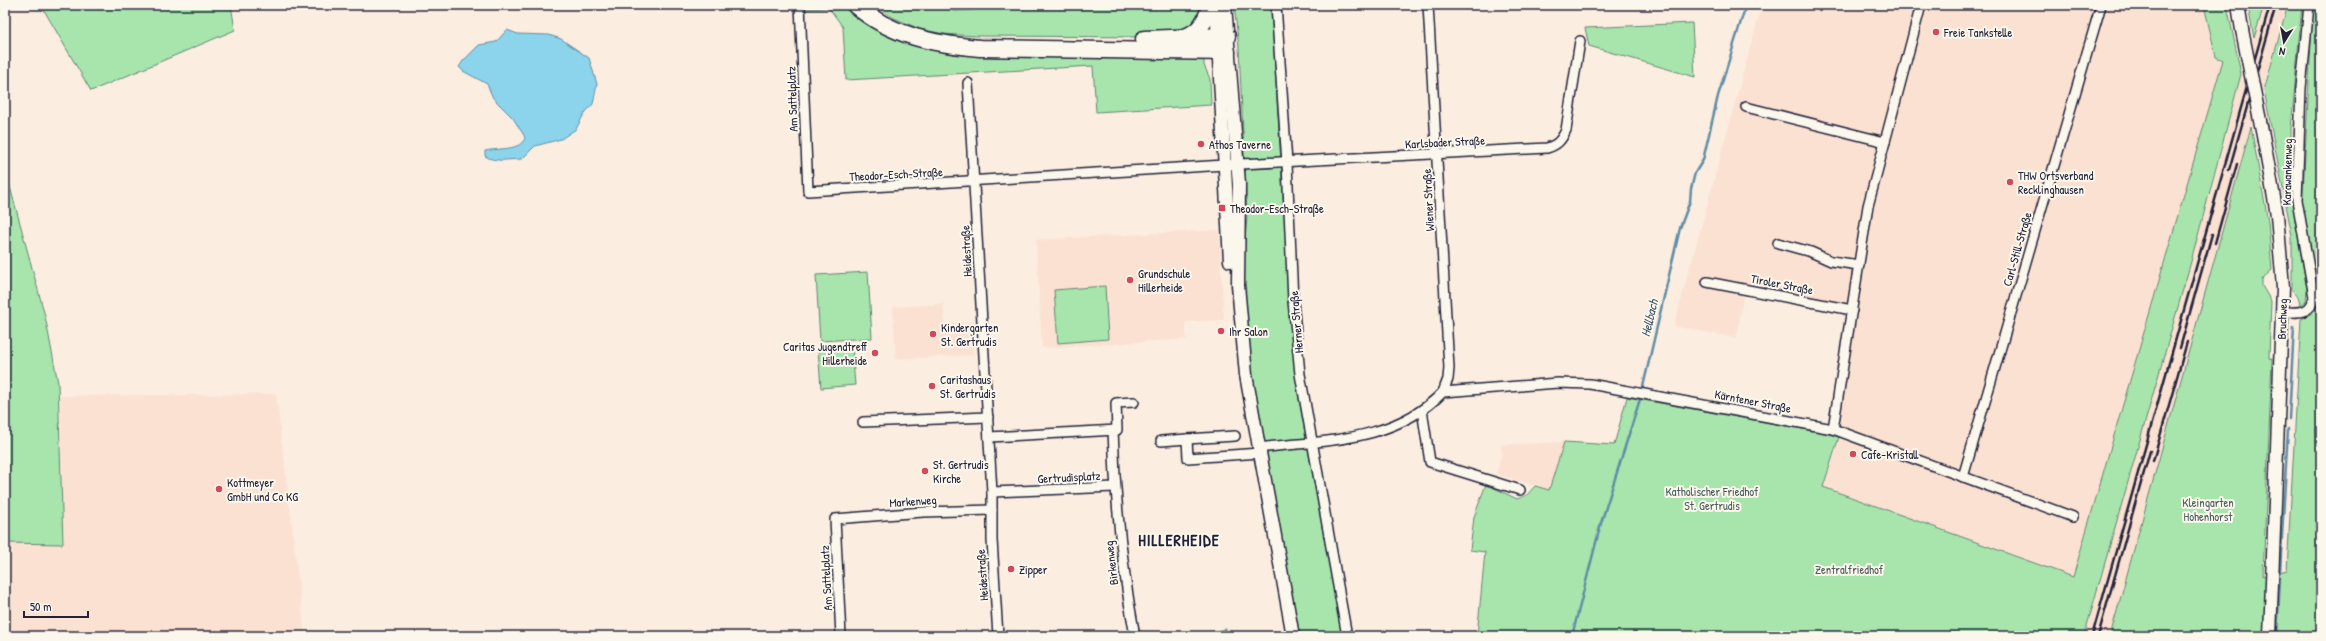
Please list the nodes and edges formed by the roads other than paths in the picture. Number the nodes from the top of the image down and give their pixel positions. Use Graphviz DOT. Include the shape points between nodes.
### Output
graph roads {
  1 [pos="800,5"];
  2 [pos="855,5"];
  3 [pos="866,5"];
  4 [pos="1211,5"];
  5 [pos="1216,5"];
  6 [pos="1225,5"];
  7 [pos="1276,5"];
  8 [pos="1428,5"];
  9 [pos="1921,5"];
  10 [pos="2101,5"];
  11 [pos="2238,5"];
  12 [pos="2309,5"];
  13 [pos="1173,39"];
  14 [pos="1580,41"];
  15 [pos="1223,44"];
  16 [pos="968,83"];
  17 [pos="1746,107"];
  18 [pos="1885,142"];
  19 [pos="1438,155"];
  20 [pos="1287,162"];
  21 [pos="1232,165"];
  22 [pos="974,182"];
  23 [pos="808,191"];
  24 [pos="1778,243"];
  25 [pos="1859,265"];
  26 [pos="1707,282"];
  27 [pos="1852,310"];
  28 [pos="2283,312"];
  29 [pos="1443,392"];
  30 [pos="1134,402"];
  31 [pos="1422,410"];
  32 [pos="988,417"];
  33 [pos="863,422"];
  34 [pos="1833,429"];
  35 [pos="1114,430"];
  36 [pos="1235,436"];
  37 [pos="988,437"];
  38 [pos="1187,439"];
  39 [pos="1161,441"];
  40 [pos="1311,442"];
  41 [pos="1258,452"];
  42 [pos="1963,477"];
  43 [pos="1115,487"];
  44 [pos="1520,490"];
  45 [pos="992,492"];
  46 [pos="992,510"];
  47 [pos="2073,517"];
  48 [pos="835,519"];
  49 [pos="841,636"];
  50 [pos="998,636"];
  51 [pos="1135,636"];
  52 [pos="1286,636"];
  53 [pos="1293,636"];
  54 [pos="1347,636"];
  55 [pos="2270,636"];
  1 -- 23 [label="street, Am Sattelplatz"];
  2 -- 15 [label="highway" via="894,30 926,42 951,45 980,48 1117,48"];
  3 -- 13 [label="highway" via="905,27 964,40"];
  4 -- 13 [label="highway" via="1208,15 1197,31"];
  5 -- 15 [label="main road"];
  6 -- 15 [label="main road"];
  7 -- 20 [label="street, Herner Straße"];
  8 -- 19 [label="street, Wiener Straße"];
  9 -- 18 [label="street"];
  10 -- 42 [label="street, Carl-Still-Straße"];
  11 -- 28 [label="main road, Bruchweg, bridge" via="2277,215 2282,261"];
  12 -- 28 [label="street, Karawankenweg" via="2301,88 2297,200 2314,297 2311,307 2304,312"];
  13 -- 15 [label="highway"];
  14 -- 19 [label="street, Karlsbader Straße" via="1566,130 1555,146"];
  15 -- 21 [label="main road"];
  16 -- 22 [label="street, Heidestraße"];
  17 -- 18 [label="street"];
  18 -- 25 [label="street" via="1868,206"];
  19 -- 20 [label="street, Karlsbader Straße"];
  19 -- 29 [label="street, Wiener Straße" via="1449,368"];
  20 -- 21 [label="street, Karlsbader Straße"];
  20 -- 40 [label="street, Herner Straße" via="1293,301 1300,374"];
  21 -- 22 [label="street, Theodor-Esch-Straße"];
  21 -- 41 [label="main road" via="1236,338"];
  22 -- 23 [label="street, Theodor-Esch-Straße"];
  22 -- 32 [label="street, Heidestraße"];
  24 -- 25 [label="street" via="1812,252 1831,261"];
  25 -- 27 [label="street"];
  26 -- 27 [label="street, Tiroler Straße"];
  27 -- 34 [label="street"];
  28 -- 55 [label="main road, Bruchweg"];
  29 -- 31 [label="street"];
  29 -- 34 [label="street, Kärntener Straße" via="1558,383 1590,384"];
  30 -- 35 [label="street, Gertrudisplatz" via="1116,403 1117,430"];
  31 -- 40 [label="street" via="1388,429"];
  31 -- 44 [label="street" via="1430,462"];
  32 -- 33 [label="street"];
  32 -- 37 [label="street, Heidestraße"];
  34 -- 42 [label="street, Kärntener Straße"];
  35 -- 37 [label="street"];
  35 -- 43 [label="street, Gertrudisplatz"];
  36 -- 38 [label="street"];
  37 -- 45 [label="street, Heidestraße"];
  38 -- 39 [label="street"];
  38 -- 41 [label="street" via="1188,458"];
  40 -- 41 [label="street"];
  40 -- 54 [label="street, Herner Straße"];
  41 -- 52 [label="main road"];
  41 -- 53 [label="main road"];
  42 -- 47 [label="street, Kärntener Straße"];
  43 -- 45 [label="street, Gertrudisplatz"];
  43 -- 51 [label="street, Birkenweg" via="1124,574"];
  45 -- 46 [label="street, Heidestraße"];
  46 -- 48 [label="street, Markenweg"];
  46 -- 50 [label="street, Heidestraße"];
  48 -- 49 [label="street, Am Sattelplatz"];
}
